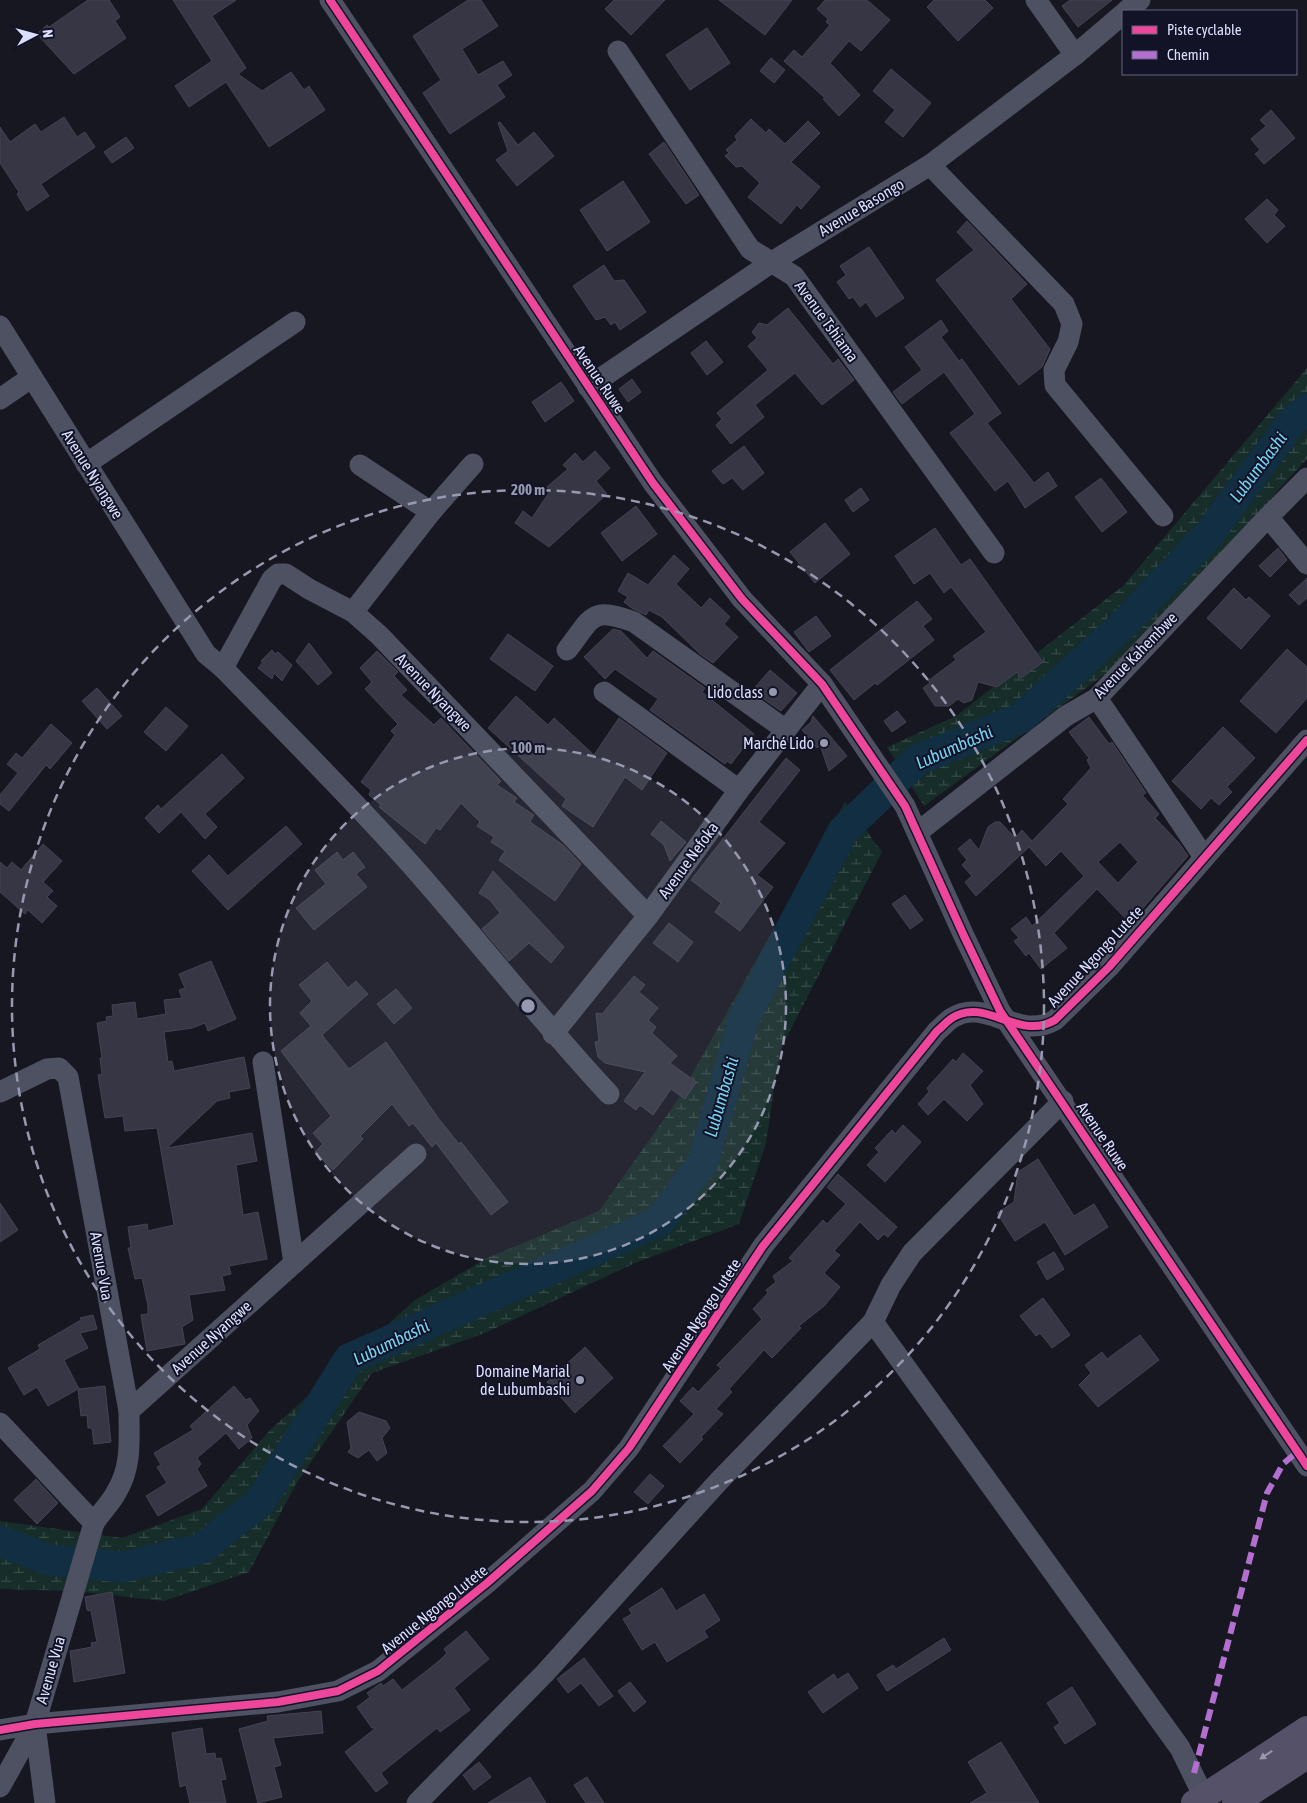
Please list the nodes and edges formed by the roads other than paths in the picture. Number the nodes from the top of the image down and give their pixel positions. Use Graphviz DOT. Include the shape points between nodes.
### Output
graph roads {
  1 [pos="330,0"];
  2 [pos="1036,0"];
  3 [pos="1140,0"];
  4 [pos="1127,10"];
  5 [pos="1122,15"];
  6 [pos="618,51"];
  7 [pos="1074,55"];
  8 [pos="930,166"];
  9 [pos="772,262"];
  10 [pos="295,322"];
  11 [pos="0,326"];
  12 [pos="32,377"];
  13 [pos="588,387"];
  14 [pos="0,399"];
  15 [pos="86,464"];
  16 [pos="472,464"];
  17 [pos="360,465"];
  18 [pos="1307,478"];
  19 [pos="431,512"];
  20 [pos="1163,516"];
  21 [pos="1268,517"];
  22 [pos="994,553"];
  23 [pos="1307,564"];
  24 [pos="354,612"];
  25 [pos="567,650"];
  26 [pos="223,668"];
  27 [pos="822,684"];
  28 [pos="604,692"];
  29 [pos="1097,698"];
  30 [pos="786,730"];
  31 [pos="1307,740"];
  32 [pos="739,790"];
  33 [pos="918,832"];
  34 [pos="1204,857"];
  35 [pos="648,916"];
  36 [pos="1009,1023"];
  37 [pos="553,1034"];
  38 [pos="263,1062"];
  39 [pos="0,1092"];
  40 [pos="609,1094"];
  41 [pos="1063,1101"];
  42 [pos="416,1154"];
  43 [pos="294,1263"];
  44 [pos="873,1322"];
  45 [pos="129,1411"];
  46 [pos="0,1423"];
  47 [pos="1307,1466"];
  48 [pos="93,1526"];
  49 [pos="35,1724"];
  50 [pos="1307,1729"];
  51 [pos="0,1730"];
  52 [pos="1307,1756"];
  53 [pos="0,1786"];
  54 [pos="1199,1800"];
  55 [pos="45,1803"];
  56 [pos="417,1803"];
  57 [pos="1235,1803"];
  1 -- 13 [label="street, Avenue Ruwe"];
  2 -- 7 [label="street"];
  3 -- 4 [label="street"];
  5 -- 7 [label="street, Avenue Basongo"];
  6 -- 9 [label="street, Avenue Tshiama" via="750,249"];
  7 -- 8 [label="street, Avenue Basongo"];
  8 -- 9 [label="street, Avenue Basongo"];
  8 -- 20 [label="street" via="1064,304 1072,324 1068,342 1054,370 1055,385"];
  9 -- 13 [label="street, Avenue Basongo"];
  9 -- 22 [label="street, Avenue Tshiama" via="794,276"];
  10 -- 15 [label="street"];
  11 -- 12 [label="street, Avenue Nyangwe"];
  12 -- 14 [label="street"];
  12 -- 15 [label="street, Avenue Nyangwe"];
  13 -- 27 [label="street, Avenue Ruwe" via="653,483 742,599"];
  15 -- 26 [label="street, Avenue Nyangwe" via="206,654"];
  16 -- 19 [label="street"];
  17 -- 19 [label="street"];
  18 -- 21 [label="street, Avenue Kahembwe"];
  19 -- 24 [label="street"];
  21 -- 23 [label="street"];
  21 -- 29 [label="street, Avenue Kahembwe"];
  24 -- 26 [label="street, Avenue Nyangwe" via="286,574 278,574 272,579"];
  24 -- 35 [label="street, Avenue Nyangwe"];
  25 -- 30 [label="street" via="590,621 598,615 610,613 634,622"];
  26 -- 37 [label="street, Avenue Nyangwe" via="413,868"];
  27 -- 30 [label="street, Avenue Nefoka"];
  27 -- 33 [label="street, Avenue Ruwe" via="872,755"];
  28 -- 32 [label="street"];
  29 -- 33 [label="street, Avenue Kahembwe" via="1066,716"];
  29 -- 34 [label="street"];
  30 -- 32 [label="street, Avenue Nefoka"];
  31 -- 34 [label="street, Avenue Ngongo Lutete"];
  32 -- 35 [label="street, Avenue Nefoka"];
  33 -- 36 [label="street, Avenue Ruwe" via="964,936"];
  34 -- 36 [label="street, Avenue Ngongo Lutete" via="1109,967 1055,1020 1033,1027"];
  35 -- 37 [label="street, Avenue Nefoka"];
  36 -- 41 [label="street, Avenue Ruwe"];
  36 -- 49 [label="street, Avenue Ngongo Lutete" via="981,1012 967,1012 952,1018 937,1031 763,1246 629,1448 592,1491 488,1583 378,1672 338,1691 278,1702"];
  37 -- 40 [label="street, Avenue Nyangwe"];
  38 -- 43 [label="street"];
  39 -- 45 [label="street, Avenue Vua" via="47,1069 59,1068 68,1076"];
  41 -- 44 [label="street" via="912,1253 891,1285"];
  41 -- 47 [label="street, Avenue Ruwe"];
  42 -- 43 [label="street, Avenue Nyangwe"];
  43 -- 45 [label="street, Avenue Nyangwe"];
  44 -- 54 [label="street" via="1180,1748"];
  44 -- 56 [label="street" via="718,1482 545,1673"];
  45 -- 48 [label="street, Avenue Vua" via="130,1450 124,1476"];
  46 -- 48 [label="street"];
  48 -- 49 [label="street, Avenue Vua"];
  49 -- 51 [label="street, Avenue Ngongo Lutete"];
  49 -- 53 [label="street"];
  49 -- 55 [label="street, Avenue Vua"];
  50 -- 54 [label="main road, one-way"];
  52 -- 57 [label="main road"];
}
